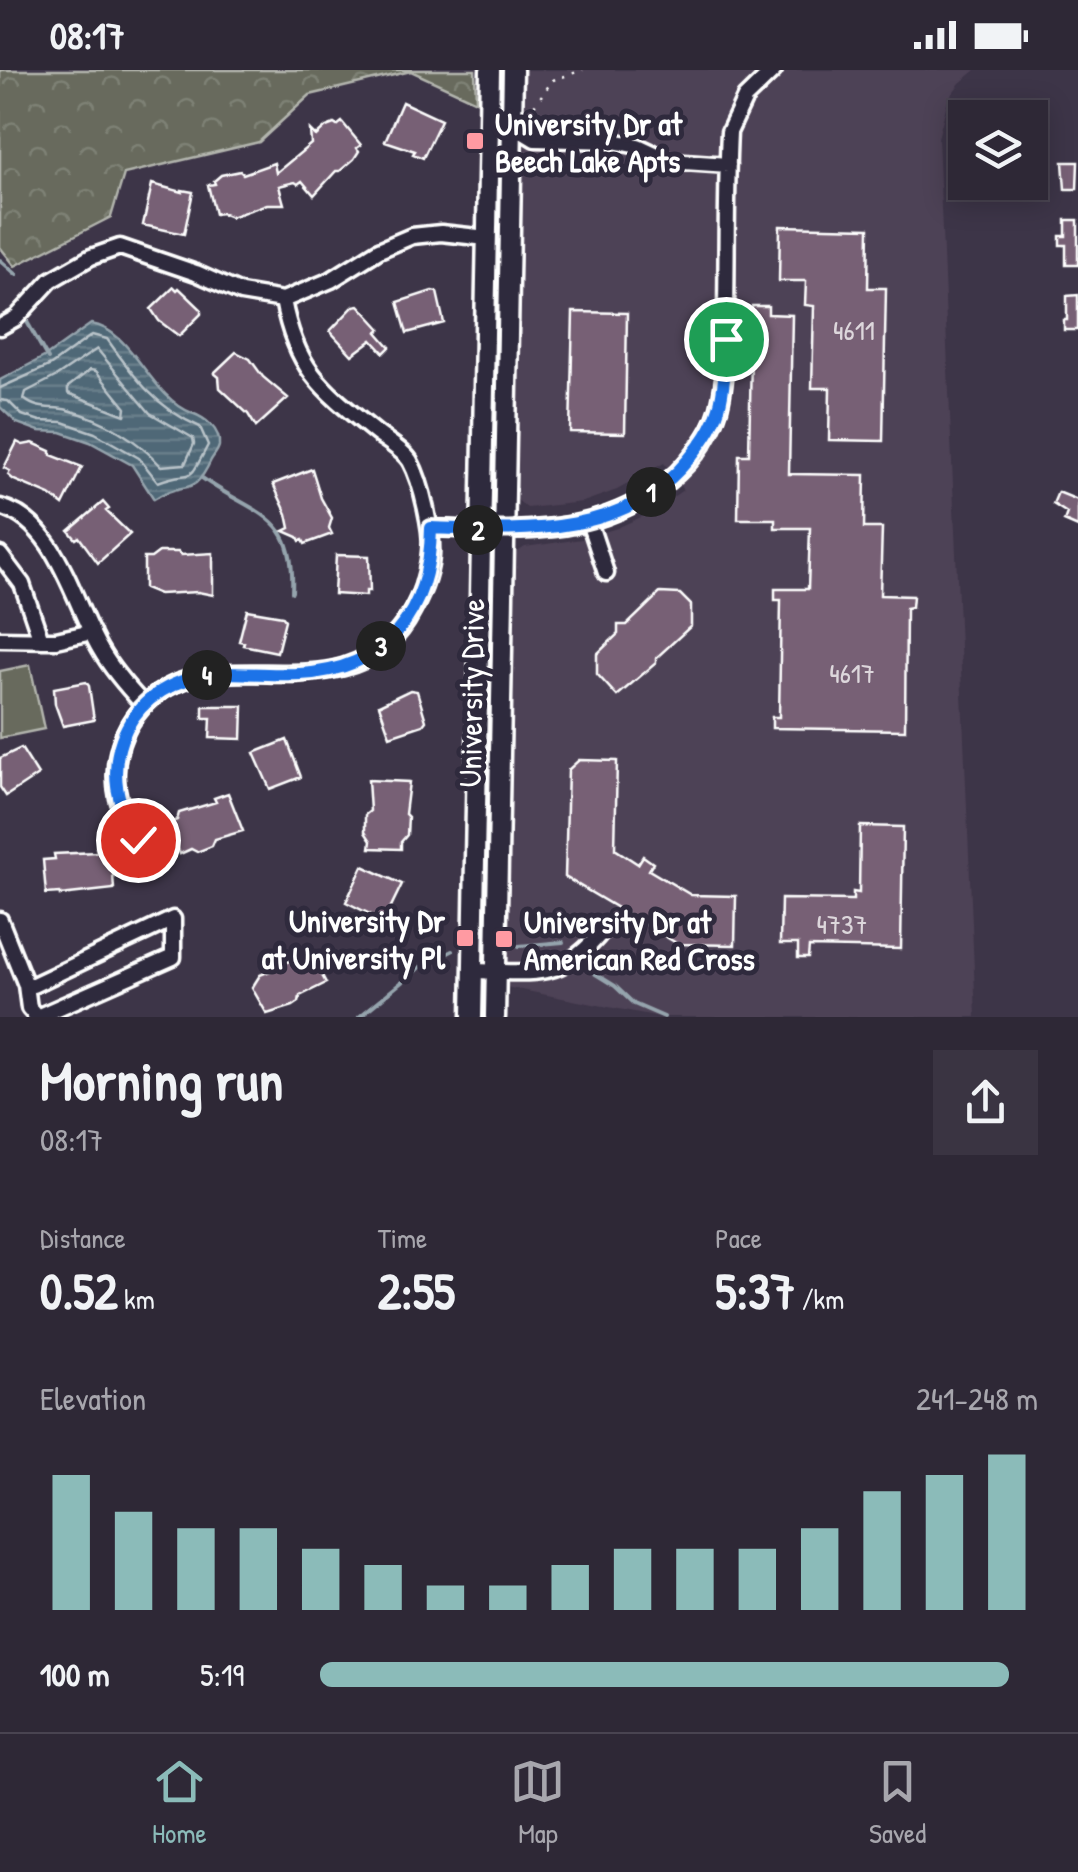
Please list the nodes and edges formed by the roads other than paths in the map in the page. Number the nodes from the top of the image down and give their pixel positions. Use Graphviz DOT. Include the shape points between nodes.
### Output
graph roads {
  1 [pos="490,70"];
  2 [pos="514,70"];
  3 [pos="774,70"];
  4 [pos="517,121"];
  5 [pos="535,139"];
  6 [pos="512,152"];
  7 [pos="728,165"];
  8 [pos="487,238"];
  9 [pos="282,300"];
  10 [pos="0,327"];
  11 [pos="0,508"];
  12 [pos="589,522"];
  13 [pos="431,528"];
  14 [pos="481,530"];
  15 [pos="505,530"];
  16 [pos="0,555"];
  17 [pos="606,573"];
  18 [pos="92,632"];
  19 [pos="0,639"];
  20 [pos="42,640"];
  21 [pos="143,704"];
  22 [pos="151,856"];
  23 [pos="0,920"];
  24 [pos="604,929"];
  25 [pos="472,970"];
  26 [pos="496,971"];
  27 [pos="26,985"];
  28 [pos="37,1017"];
  29 [pos="472,1017"];
  30 [pos="495,1017"];
  1 -- 8 [label="main road, University Drive"];
  2 -- 4 [label="main road, University Drive"];
  3 -- 7 [label="street" via="735,117"];
  4 -- 5 [label="street"];
  4 -- 6 [label="main road, University Drive"];
  5 -- 6 [label="street"];
  5 -- 7 [label="street" via="613,141 670,162"];
  6 -- 15 [label="main road, University Drive"];
  7 -- 12 [label="street" via="726,339 718,412 673,477"];
  8 -- 9 [label="street" via="412,236"];
  8 -- 14 [label="main road, University Drive"];
  9 -- 10 [label="street" via="241,293 120,247 90,256 52,280"];
  9 -- 13 [label="street" via="295,350 317,382 409,460"];
  11 -- 18 [label="street" via="15,511 35,529"];
  12 -- 15 [label="street"];
  12 -- 17 [label="street"];
  13 -- 14 [label="street"];
  13 -- 21 [label="street" via="428,574 414,608 397,634 366,658 304,674 206,675"];
  14 -- 15 [label="street"];
  14 -- 25 [label="main road, University Drive"];
  15 -- 26 [label="main road, University Drive"];
  16 -- 20 [label="street" via="22,584"];
  18 -- 20 [label="street"];
  18 -- 21 [label="street"];
  19 -- 20 [label="street"];
  21 -- 22 [label="street" via="117,749 118,790 124,818"];
  23 -- 27 [label="street"];
  24 -- 26 [label="street" via="566,966"];
  25 -- 26 [label="street"];
  25 -- 29 [label="main road, University Drive"];
  26 -- 30 [label="main road, University Drive"];
  27 -- 28 [label="street"];
  27 -- 28 [label="street" via="173,919 173,957"];
}
